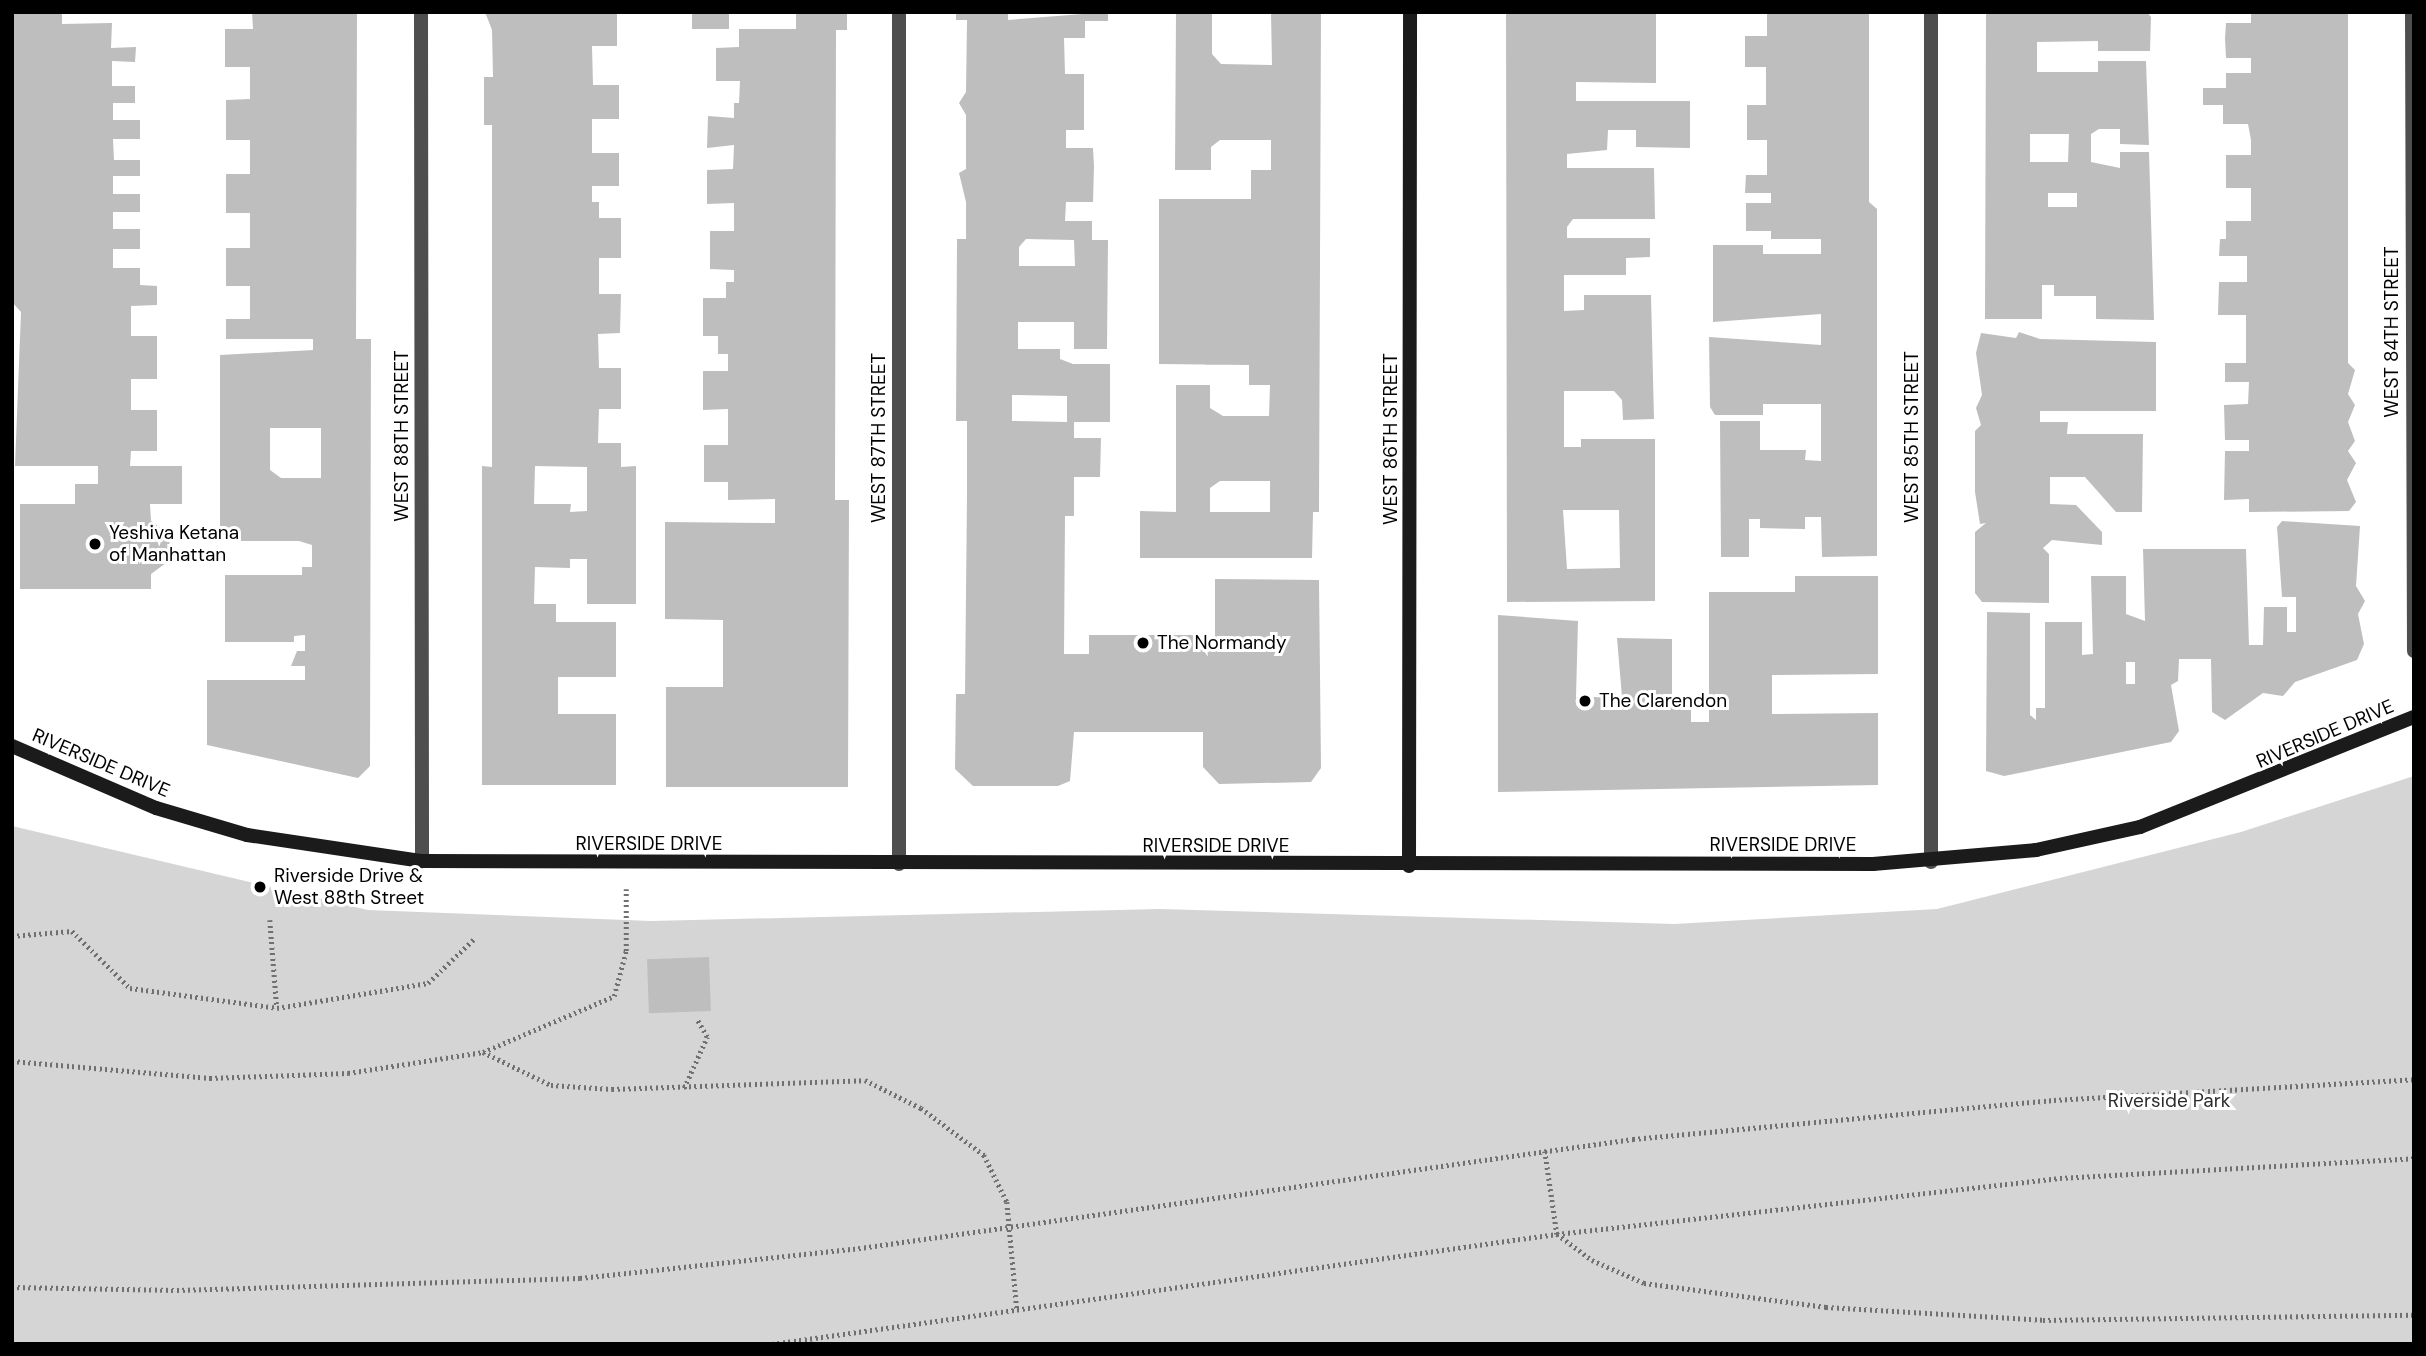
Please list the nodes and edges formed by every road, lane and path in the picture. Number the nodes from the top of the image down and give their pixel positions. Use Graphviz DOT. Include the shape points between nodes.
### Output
graph roads {
  1 [pos="421,12"];
  2 [pos="899,12"];
  3 [pos="1410,12"];
  4 [pos="1931,12"];
  5 [pos="2412,12"];
  6 [pos="2414,651"];
  7 [pos="2414,717"];
  8 [pos="12,746"];
  9 [pos="422,860"];
  10 [pos="1931,862"];
  11 [pos="625,864"];
  12 [pos="899,864"];
  13 [pos="1409,866"];
  14 [pos="270,920"];
  15 [pos="12,936"];
  16 [pos="475,938"];
  17 [pos="277,1008"];
  18 [pos="697,1020"];
  19 [pos="483,1052"];
  20 [pos="12,1061"];
  21 [pos="2414,1079"];
  22 [pos="684,1088"];
  23 [pos="1545,1151"];
  24 [pos="2414,1158"];
  25 [pos="1006,1228"];
  26 [pos="1557,1234"];
  27 [pos="12,1287"];
  28 [pos="1017,1308"];
  29 [pos="2414,1315"];
  30 [pos="772,1344"];
  1 -- 9 [label="street, WEST 88TH STREET"];
  2 -- 12 [label="street, WEST 87TH STREET"];
  3 -- 13 [label="main road, WEST 86TH STREET"];
  4 -- 10 [label="street, WEST 85TH STREET"];
  5 -- 6 [label="street, WEST 84TH STREET"];
  7 -- 10 [label="main road, RIVERSIDE DRIVE" via="2140,827 2036,850"];
  8 -- 9 [label="main road, RIVERSIDE DRIVE" via="156,808 247,835"];
  9 -- 11 [label="main road, RIVERSIDE DRIVE"];
  10 -- 13 [label="main road, RIVERSIDE DRIVE"];
  11 -- 12 [label="main road, RIVERSIDE DRIVE"];
  11 -- 19 [label="path" via="626,951 614,996"];
  12 -- 13 [label="main road, RIVERSIDE DRIVE"];
  14 -- 17 [label="path"];
  15 -- 17 [label="path" via="72,931 130,988"];
  16 -- 17 [label="path" via="428,984"];
  18 -- 22 [label="path" via="707,1037"];
  19 -- 20 [label="path" via="348,1073 210,1078"];
  19 -- 22 [label="path" via="551,1084"];
  21 -- 23 [label="path" via="2054,1100"];
  22 -- 25 [label="path" via="865,1080 921,1108 985,1155 1004,1190"];
  23 -- 25 [label="path"];
  23 -- 26 [label="path"];
  24 -- 26 [label="path" via="2060,1178"];
  25 -- 27 [label="path" via="580,1278 204,1289"];
  25 -- 28 [label="path"];
  26 -- 28 [label="path"];
  26 -- 29 [label="path" via="1592,1260 1644,1283 1826,1307 2043,1320"];
  28 -- 30 [label="path"];
}
